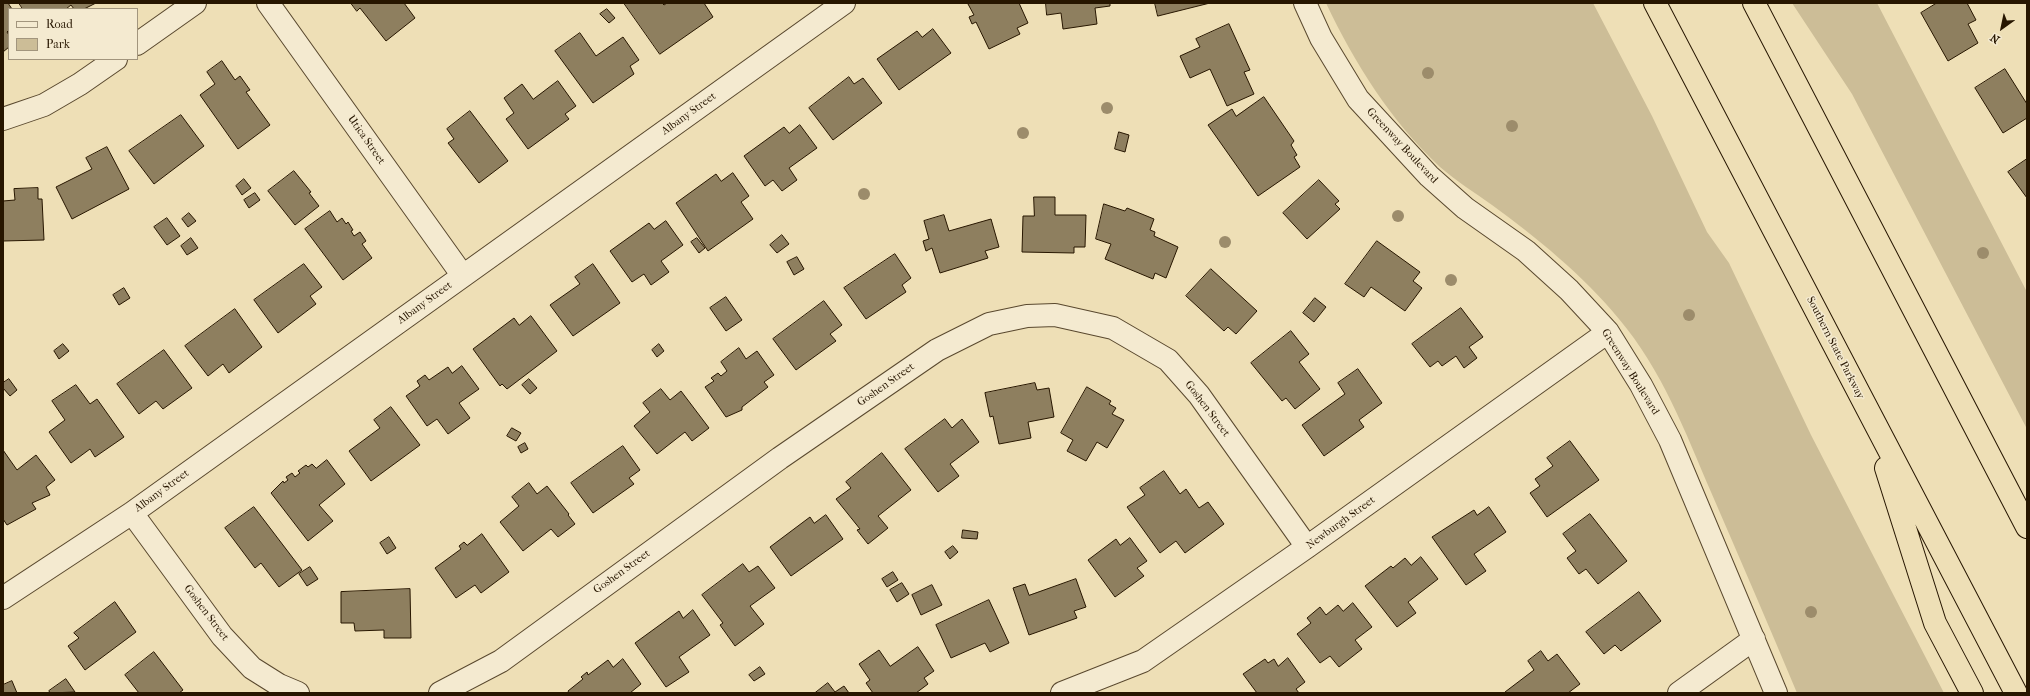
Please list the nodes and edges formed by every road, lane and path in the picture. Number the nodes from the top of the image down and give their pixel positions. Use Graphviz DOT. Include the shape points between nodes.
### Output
graph roads {
  1 [pos="195,3"];
  2 [pos="268,3"];
  3 [pos="844,3"];
  4 [pos="1305,3"];
  5 [pos="1655,3"];
  6 [pos="1754,3"];
  7 [pos="138,43"];
  8 [pos="115,60"];
  9 [pos="3,119"];
  10 [pos="463,276"];
  11 [pos="1608,332"];
  12 [pos="1867,412"];
  13 [pos="132,513"];
  14 [pos="2027,527"];
  15 [pos="1307,547"];
  16 [pos="3,598"];
  17 [pos="1754,639"];
  18 [pos="298,693"];
  19 [pos="440,693"];
  20 [pos="1062,693"];
  21 [pos="1679,693"];
  22 [pos="1776,693"];
  23 [pos="1972,693"];
  24 [pos="2016,693"];
  1 -- 7 [label="street"];
  2 -- 10 [label="street, Utica Street"];
  3 -- 10 [label="street, Albany Street"];
  4 -- 11 [label="street, Greenway Boulevard" via="1321,38 1358,99 1428,176 1465,208 1526,251 1569,290"];
  5 -- 12 [label="highway, Southern State Parkway"];
  6 -- 14 [label="highway"];
  8 -- 9 [label="street" via="44,105"];
  10 -- 13 [label="street, Albany Street"];
  11 -- 15 [label="street, Newburgh Street"];
  11 -- 17 [label="street, Greenway Boulevard" via="1641,385 1670,440"];
  12 -- 23 [label="highway" via="1936,623"];
  12 -- 24 [label="highway, Southern State Parkway"];
  13 -- 16 [label="street, Albany Street"];
  13 -- 18 [label="street, Goshen Street" via="222,636 252,668 279,685"];
  15 -- 19 [label="street, Goshen Street" via="1199,395 1168,360 1113,328 1056,315 1028,316 988,324 937,350 780,458 501,661"];
  15 -- 20 [label="street, Newburgh Street" via="1143,662"];
  17 -- 21 [label="street"];
  17 -- 22 [label="street, Greenway Boulevard"];
}
